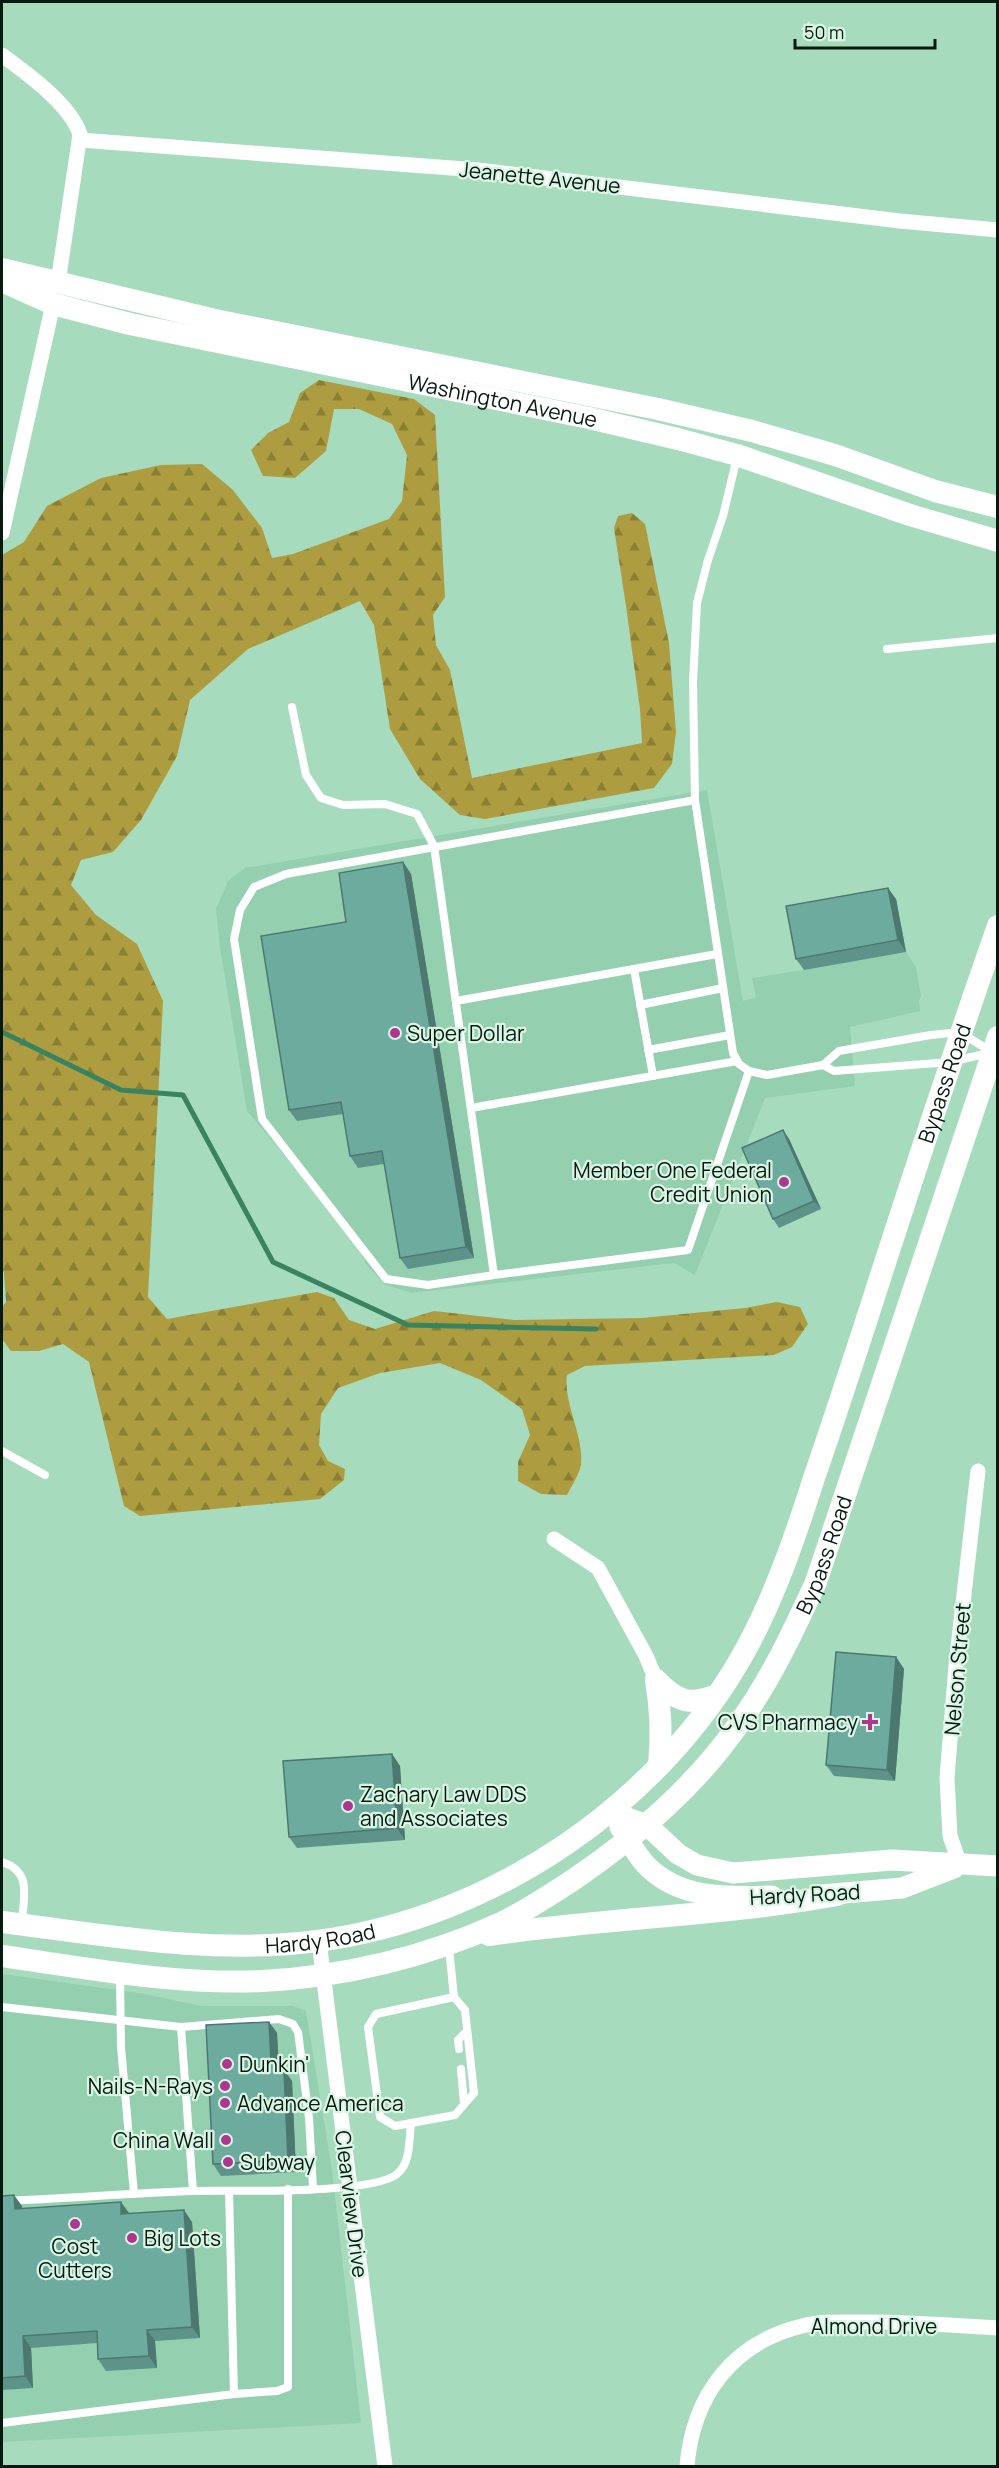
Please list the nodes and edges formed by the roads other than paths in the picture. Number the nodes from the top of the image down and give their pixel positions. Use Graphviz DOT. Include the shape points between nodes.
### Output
graph roads {
  1 [pos="2,55"];
  2 [pos="80,140"];
  3 [pos="998,230"];
  4 [pos="2,269"];
  5 [pos="2,281"];
  6 [pos="55,294"];
  7 [pos="737,455"];
  8 [pos="998,507"];
  9 [pos="2,533"];
  10 [pos="993,535"];
  11 [pos="998,638"];
  12 [pos="887,649"];
  13 [pos="292,707"];
  14 [pos="694,800"];
  15 [pos="434,846"];
  16 [pos="998,926"];
  17 [pos="717,954"];
  18 [pos="634,969"];
  19 [pos="723,988"];
  20 [pos="456,1001"];
  21 [pos="640,1005"];
  22 [pos="960,1032"];
  23 [pos="730,1035"];
  24 [pos="995,1045"];
  25 [pos="648,1050"];
  26 [pos="737,1060"];
  27 [pos="950,1062"];
  28 [pos="823,1065"];
  29 [pos="748,1071"];
  30 [pos="653,1076"];
  31 [pos="471,1108"];
  32 [pos="494,1275"];
  33 [pos="2,1451"];
  34 [pos="978,1471"];
  35 [pos="45,1475"];
  36 [pos="554,1539"];
  37 [pos="656,1680"];
  38 [pos="717,1695"];
  39 [pos="659,1766"];
  40 [pos="610,1812"];
  41 [pos="647,1825"];
  42 [pos="629,1840"];
  43 [pos="2,1863"];
  44 [pos="960,1865"];
  45 [pos="998,1866"];
  46 [pos="837,1895"];
  47 [pos="11,1923"];
  48 [pos="319,1941"];
  49 [pos="455,1941"];
  50 [pos="2,1956"];
  51 [pos="120,1972"];
  52 [pos="324,1975"];
  53 [pos="454,1997"];
  54 [pos="2,2007"];
  55 [pos="120,2019"];
  56 [pos="181,2027"];
  57 [pos="467,2031"];
  58 [pos="459,2049"];
  59 [pos="461,2069"];
  60 [pos="464,2104"];
  61 [pos="411,2123"];
  62 [pos="350,2187"];
  63 [pos="313,2188"];
  64 [pos="288,2189"];
  65 [pos="193,2191"];
  66 [pos="229,2191"];
  67 [pos="134,2194"];
  68 [pos="2,2201"];
  69 [pos="998,2328"];
  70 [pos="234,2394"];
  71 [pos="2,2423"];
  72 [pos="385,2466"];
  73 [pos="687,2466"];
  1 -- 2 [label="street" via="64,110 76,124"];
  2 -- 3 [label="street, Jeanette Avenue" via="478,170"];
  2 -- 6 [label="street"];
  4 -- 6 [label="main road, Washington Avenue"];
  5 -- 6 [label="main road, Washington Avenue"];
  6 -- 7 [label="main road, Washington Avenue" via="191,338 629,427"];
  6 -- 8 [label="main road, Washington Avenue" via="215,320 658,409 752,431"];
  6 -- 9 [label="street"];
  7 -- 10 [label="main road, Washington Avenue" via="910,515"];
  7 -- 14 [label="lane" via="697,603"];
  11 -- 12 [label="lane"];
  13 -- 15 [label="lane" via="306,775 321,798 343,805 385,804 417,814"];
  14 -- 15 [label="lane"];
  14 -- 17 [label="lane"];
  15 -- 20 [label="lane"];
  15 -- 32 [label="lane" via="286,874 254,887 240,910 234,939 262,1119 386,1279 428,1285"];
  16 -- 22 [label="main road, Bypass Road"];
  17 -- 18 [label="lane"];
  17 -- 19 [label="lane"];
  18 -- 20 [label="lane"];
  18 -- 21 [label="lane"];
  19 -- 21 [label="lane"];
  19 -- 23 [label="lane"];
  20 -- 31 [label="lane"];
  21 -- 25 [label="lane"];
  22 -- 24 [label="lane"];
  22 -- 27 [label="main road, Bypass Road"];
  22 -- 28 [label="lane" via="838,1051"];
  23 -- 25 [label="lane"];
  23 -- 26 [label="lane"];
  24 -- 27 [label="lane"];
  24 -- 41 [label="main road, Bypass Road" via="816,1582 789,1643 737,1727 704,1768"];
  25 -- 30 [label="lane"];
  26 -- 29 [label="lane"];
  26 -- 30 [label="lane"];
  27 -- 28 [label="lane" via="834,1071"];
  27 -- 38 [label="main road, Bypass Road" via="790,1550 745,1650"];
  28 -- 29 [label="lane" via="767,1075"];
  29 -- 32 [label="lane" via="688,1250"];
  30 -- 31 [label="lane"];
  31 -- 32 [label="lane"];
  33 -- 35 [label="lane"];
  34 -- 44 [label="street, Nelson Street" via="947,1778 950,1836"];
  36 -- 37 [label="street" via="598,1568"];
  37 -- 38 [label="main road" via="667,1691 690,1701"];
  37 -- 39 [label="main road" via="662,1719"];
  38 -- 39 [label="main road, Bypass Road"];
  39 -- 40 [label="main road, Bypass Road"];
  40 -- 41 [label="main road, Hardy Road"];
  40 -- 42 [label="main road, Hardy Road"];
  40 -- 48 [label="main road, Hardy Road" via="491,1889 403,1923"];
  41 -- 42 [label="main road, Bypass Road"];
  41 -- 44 [label="main road, Hardy Road" via="678,1854 696,1864 733,1873 892,1860"];
  42 -- 46 [label="main road, Hardy Road" via="647,1867 664,1881 691,1892 737,1897"];
  42 -- 49 [label="main road, Bypass Road" via="539,1902 501,1923"];
  43 -- 47 [label="lane" via="17,1869 22,1876"];
  44 -- 45 [label="main road, Hardy Road"];
  44 -- 46 [label="main road, Hardy Road" via="902,1888"];
  46 -- 49 [label="main road" via="774,1906 605,1920"];
  47 -- 48 [label="main road, Hardy Road" via="215,1947"];
  48 -- 52 [label="street, Clearview Drive"];
  49 -- 52 [label="main road, Hardy Road" via="414,1956"];
  49 -- 53 [label="lane"];
  50 -- 51 [label="main road, Hardy Road"];
  51 -- 52 [label="main road, Hardy Road" via="259,1981"];
  51 -- 55 [label="lane"];
  52 -- 62 [label="street, Clearview Drive"];
  53 -- 57 [label="lane" via="465,2010"];
  53 -- 61 [label="lane" via="376,2014 368,2027 380,2117 395,2126"];
  54 -- 55 [label="lane"];
  55 -- 56 [label="lane"];
  55 -- 67 [label="lane"];
  56 -- 63 [label="lane" via="279,2019 292,2024 298,2032"];
  56 -- 65 [label="lane"];
  57 -- 58 [label="lane" via="458,2040"];
  57 -- 60 [label="lane" via="474,2093"];
  59 -- 60 [label="lane"];
  60 -- 61 [label="lane" via="455,2115"];
  61 -- 62 [label="lane" via="406,2161 397,2174 378,2183"];
  62 -- 63 [label="lane"];
  62 -- 72 [label="street, Clearview Drive"];
  63 -- 64 [label="lane"];
  64 -- 66 [label="lane"];
  64 -- 70 [label="lane" via="288,2387"];
  65 -- 66 [label="lane"];
  65 -- 67 [label="lane"];
  66 -- 70 [label="lane"];
  67 -- 68 [label="lane"];
  69 -- 73 [label="street, Almond Drive" via="824,2322 782,2332 739,2356 708,2392 695,2421"];
  70 -- 71 [label="lane"];
}
